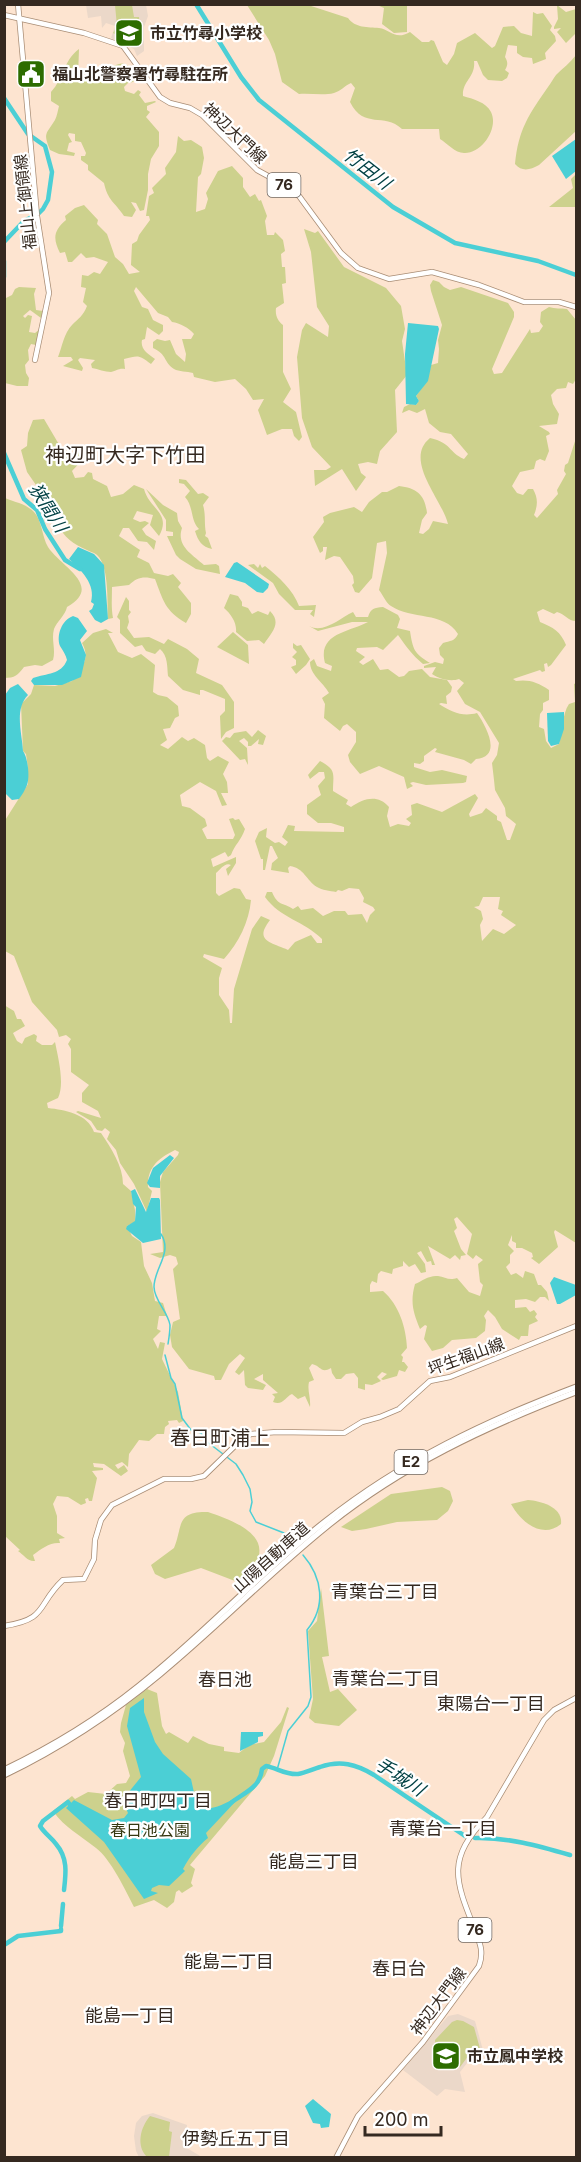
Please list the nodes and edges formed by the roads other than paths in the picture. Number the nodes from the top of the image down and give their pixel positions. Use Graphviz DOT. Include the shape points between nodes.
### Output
graph roads {
  1 [pos="18,4"];
  2 [pos="4,15"];
  3 [pos="20,19"];
  4 [pos="576,307"];
  5 [pos="35,360"];
  6 [pos="576,1326"];
  7 [pos="576,1387"];
  8 [pos="576,1392"];
  9 [pos="265,1577"];
  10 [pos="4,1626"];
  11 [pos="576,1698"];
  12 [pos="4,1770"];
  13 [pos="4,1775"];
  14 [pos="336,2157"];
  1 -- 3 [label="main road, 福山上御領線"];
  2 -- 3 [label="main road, 神辺大門線 / 76"];
  3 -- 4 [label="main road, 神辺大門線 / 76" via="123,45 160,97 202,115 257,170 299,196 341,253 358,268 389,279 436,273 524,302 559,302"];
  3 -- 5 [label="main road, 福山上御領線" via="37,215 49,293"];
  6 -- 10 [label="main road, 坪生福山線" via="450,1377 432,1380 399,1409 344,1433 251,1434 204,1476 164,1479 112,1505 101,1520 94,1559 84,1579 63,1580 32,1619"];
  7 -- 9 [label="highway, 山陽自動車道 / E2" via="488,1422 407,1465 332,1516"];
  8 -- 9 [label="highway, 山陽自動車道 / E2" via="483,1430 410,1469 327,1526"];
  9 -- 12 [label="highway, 山陽自動車道 / E2" via="129,1694 65,1737"];
  9 -- 13 [label="highway, 山陽自動車道 / E2" via="176,1661 123,1704 68,1741"];
  11 -- 14 [label="main road, 神辺大門線 / 76" via="544,1720 488,1816 463,1847 458,1885 480,1944 479,1966 423,2042 358,2116"];
}
